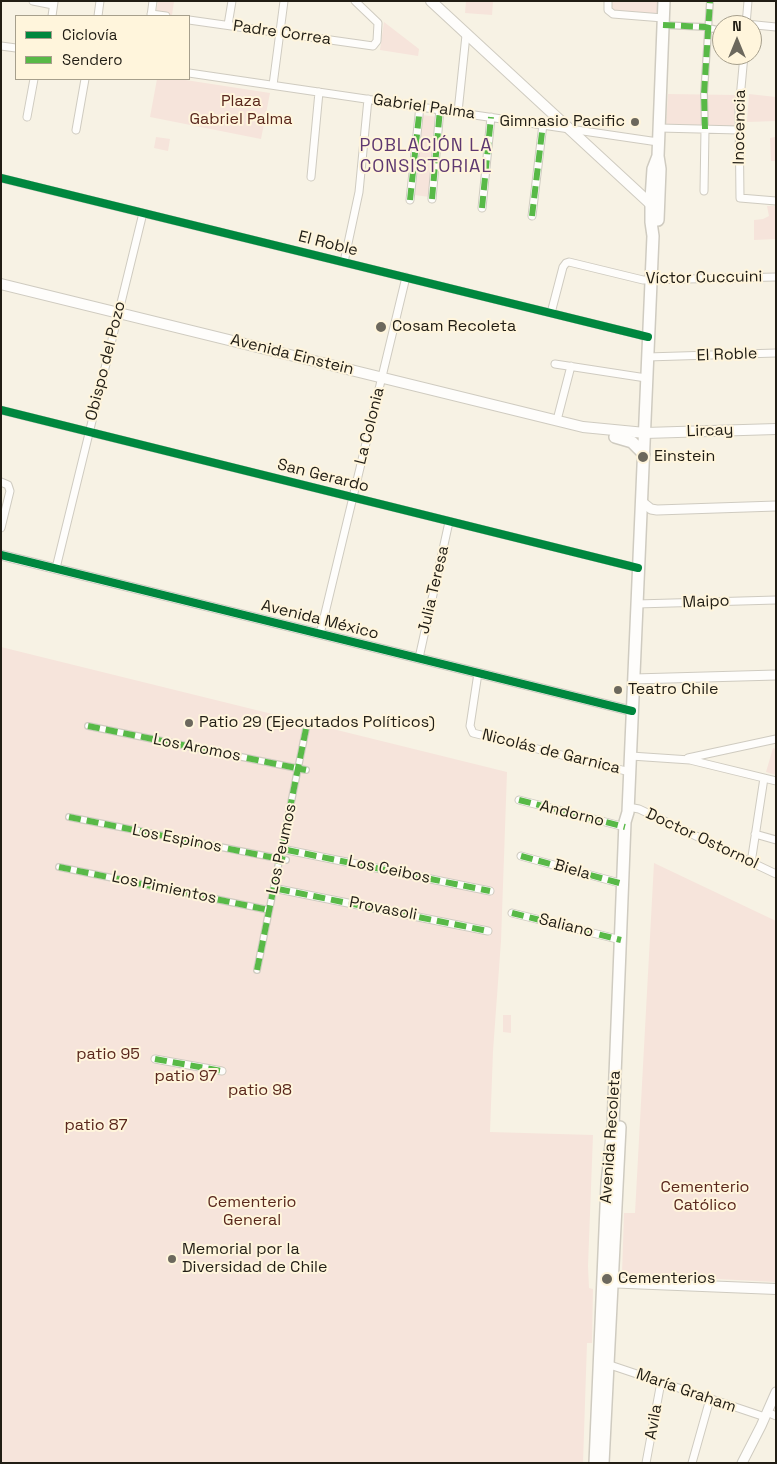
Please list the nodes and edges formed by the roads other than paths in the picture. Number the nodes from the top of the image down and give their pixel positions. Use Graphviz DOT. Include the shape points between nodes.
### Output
graph roads {
  1 [pos="33,1"];
  2 [pos="100,1"];
  3 [pos="153,1"];
  4 [pos="232,1"];
  5 [pos="284,1"];
  6 [pos="356,1"];
  7 [pos="431,1"];
  8 [pos="608,1"];
  9 [pos="664,1"];
  10 [pos="710,1"];
  11 [pos="748,1"];
  12 [pos="54,3"];
  13 [pos="98,15"];
  14 [pos="151,15"];
  15 [pos="747,15"];
  16 [pos="190,20"];
  17 [pos="663,22"];
  18 [pos="228,25"];
  19 [pos="762,26"];
  20 [pos="776,27"];
  21 [pos="708,29"];
  22 [pos="712,30"];
  23 [pos="280,33"];
  24 [pos="466,34"];
  25 [pos="1,46"];
  26 [pos="15,48"];
  27 [pos="743,65"];
  28 [pos="190,73"];
  29 [pos="34,80"];
  30 [pos="85,80"];
  31 [pos="274,85"];
  32 [pos="319,92"];
  33 [pos="368,99"];
  34 [pos="420,106"];
  35 [pos="440,109"];
  36 [pos="458,112"];
  37 [pos="27,117"];
  38 [pos="491,117"];
  39 [pos="542,124"];
  40 [pos="566,128"];
  41 [pos="659,128"];
  42 [pos="705,129"];
  43 [pos="76,130"];
  44 [pos="739,130"];
  45 [pos="658,142"];
  46 [pos="311,177"];
  47 [pos="1,178"];
  48 [pos="704,191"];
  49 [pos="432,199"];
  50 [pos="410,200"];
  51 [pos="776,201"];
  52 [pos="482,208"];
  53 [pos="655,209"];
  54 [pos="143,213"];
  55 [pos="532,216"];
  56 [pos="344,262"];
  57 [pos="406,277"];
  58 [pos="776,277"];
  59 [pos="651,281"];
  60 [pos="1,284"];
  61 [pos="118,313"];
  62 [pos="551,313"];
  63 [pos="648,337"];
  64 [pos="776,353"];
  65 [pos="647,357"];
  66 [pos="555,364"];
  67 [pos="571,366"];
  68 [pos="382,377"];
  69 [pos="646,378"];
  70 [pos="1,410"];
  71 [pos="557,420"];
  72 [pos="583,427"];
  73 [pos="776,429"];
  74 [pos="89,432"];
  75 [pos="645,434"];
  76 [pos="615,437"];
  77 [pos="644,454"];
  78 [pos="1,482"];
  79 [pos="353,498"];
  80 [pos="641,501"];
  81 [pos="776,506"];
  82 [pos="657,510"];
  83 [pos="641,520"];
  84 [pos="449,522"];
  85 [pos="1,528"];
  86 [pos="1,555"];
  87 [pos="56,568"];
  88 [pos="638,568"];
  89 [pos="776,600"];
  90 [pos="637,604"];
  91 [pos="320,634"];
  92 [pos="419,658"];
  93 [pos="478,673"];
  94 [pos="776,675"];
  95 [pos="634,679"];
  96 [pos="632,711"];
  97 [pos="88,726"];
  98 [pos="306,729"];
  99 [pos="776,739"];
  100 [pos="712,753"];
  101 [pos="630,756"];
  102 [pos="682,759"];
  103 [pos="712,765"];
  104 [pos="298,769"];
  105 [pos="306,770"];
  106 [pos="630,772"];
  107 [pos="764,778"];
  108 [pos="776,781"];
  109 [pos="519,800"];
  110 [pos="628,810"];
  111 [pos="69,817"];
  112 [pos="625,827"];
  113 [pos="755,834"];
  114 [pos="776,840"];
  115 [pos="287,850"];
  116 [pos="521,856"];
  117 [pos="283,860"];
  118 [pos="751,863"];
  119 [pos="59,866"];
  120 [pos="776,874"];
  121 [pos="623,884"];
  122 [pos="278,889"];
  123 [pos="490,891"];
  124 [pos="269,910"];
  125 [pos="512,913"];
  126 [pos="488,931"];
  127 [pos="621,940"];
  128 [pos="257,970"];
  129 [pos="155,1059"];
  130 [pos="222,1071"];
  131 [pos="607,1282"];
  132 [pos="776,1288"];
  133 [pos="607,1364"];
  134 [pos="660,1382"];
  135 [pos="776,1392"];
  136 [pos="710,1399"];
  137 [pos="769,1415"];
  138 [pos="595,1463"];
  139 [pos="603,1463"];
  140 [pos="646,1463"];
  141 [pos="692,1463"];
  142 [pos="742,1463"];
  1 -- 12 [label="street"];
  2 -- 13 [label="street"];
  3 -- 14 [label="street"];
  4 -- 18 [label="street"];
  5 -- 23 [label="street"];
  6 -- 23 [label="street, Padre Correa" via="378,23 374,45"];
  7 -- 24 [label="main road"];
  8 -- 17 [label="street" via="608,10 615,14"];
  9 -- 17 [label="main road, Avenida Recoleta"];
  10 -- 21 [label="street"];
  11 -- 15 [label="street"];
  16 -- 18 [label="street, Padre Correa"];
  17 -- 21 [label="street"];
  17 -- 41 [label="main road, Avenida Recoleta"];
  18 -- 23 [label="street, Padre Correa"];
  19 -- 20 [label="street"];
  21 -- 22 [label="street"];
  21 -- 42 [label="street"];
  23 -- 31 [label="street"];
  24 -- 36 [label="street"];
  24 -- 40 [label="main road"];
  25 -- 26 [label="street"];
  27 -- 44 [label="street, Inocencia"];
  28 -- 31 [label="street, Gabriel Palma"];
  29 -- 37 [label="street"];
  30 -- 43 [label="street"];
  31 -- 32 [label="street, Gabriel Palma"];
  32 -- 33 [label="street, Gabriel Palma"];
  32 -- 46 [label="street"];
  33 -- 34 [label="street, Gabriel Palma"];
  33 -- 56 [label="street" via="359,192"];
  34 -- 35 [label="street, Gabriel Palma"];
  34 -- 50 [label="street"];
  35 -- 36 [label="street, Gabriel Palma"];
  35 -- 49 [label="street"];
  36 -- 38 [label="street, Gabriel Palma"];
  38 -- 39 [label="street, Gabriel Palma"];
  38 -- 52 [label="street"];
  39 -- 40 [label="street, Gabriel Palma"];
  39 -- 55 [label="street"];
  40 -- 45 [label="street, Gabriel Palma"];
  40 -- 53 [label="main road"];
  41 -- 42 [label="street"];
  41 -- 45 [label="main road, Avenida Recoleta"];
  42 -- 44 [label="street"];
  42 -- 48 [label="street"];
  44 -- 51 [label="street, Inocencia" via="740,198"];
  45 -- 53 [label="main road, Avenida Recoleta" via="660,169"];
  47 -- 54 [label="street, El Roble"];
  53 -- 59 [label="main road, Avenida Recoleta" via="658,222 653,236"];
  54 -- 56 [label="street, El Roble"];
  54 -- 61 [label="street, Obispo del Pozo"];
  56 -- 57 [label="street, El Roble"];
  57 -- 62 [label="street, El Roble"];
  57 -- 68 [label="street, La Colonia"];
  58 -- 59 [label="street, Víctor Cuccuini"];
  59 -- 62 [label="street, Víctor Cuccuini" via="568,262"];
  59 -- 63 [label="main road, Avenida Recoleta"];
  60 -- 61 [label="main road, Avenida Einstein"];
  61 -- 68 [label="main road, Avenida Einstein"];
  61 -- 74 [label="street, Obispo del Pozo"];
  62 -- 63 [label="street, El Roble"];
  63 -- 65 [label="main road, Avenida Recoleta"];
  64 -- 65 [label="street, El Roble"];
  65 -- 69 [label="main road, Avenida Recoleta"];
  66 -- 67 [label="street"];
  67 -- 69 [label="street"];
  67 -- 71 [label="street"];
  68 -- 71 [label="main road, Avenida Einstein"];
  68 -- 79 [label="street, La Colonia"];
  69 -- 75 [label="main road, Avenida Recoleta"];
  70 -- 74 [label="street, San Gerardo"];
  71 -- 72 [label="main road, Avenida Einstein"];
  72 -- 75 [label="main road, Avenida Einstein"];
  72 -- 76 [label="main road, Avenida Einstein"];
  73 -- 75 [label="main road, Lircay"];
  74 -- 79 [label="street, San Gerardo"];
  74 -- 87 [label="street, Obispo del Pozo"];
  75 -- 76 [label="main road, Avenida Einstein"];
  75 -- 77 [label="main road, Avenida Recoleta"];
  76 -- 77 [label="main road" via="632,442"];
  77 -- 80 [label="main road, Avenida Recoleta"];
  78 -- 85 [label="street" via="10,490"];
  79 -- 84 [label="street, San Gerardo"];
  79 -- 91 [label="street, La Colonia"];
  80 -- 82 [label="street"];
  80 -- 83 [label="main road, Avenida Recoleta"];
  81 -- 82 [label="street"];
  82 -- 83 [label="street"];
  83 -- 88 [label="main road, Avenida Recoleta"];
  84 -- 88 [label="street, San Gerardo"];
  84 -- 92 [label="street, Julia Teresa"];
  86 -- 87 [label="street, Avenida México"];
  87 -- 91 [label="street, Avenida México"];
  88 -- 90 [label="main road, Avenida Recoleta"];
  89 -- 90 [label="street, Maipo"];
  90 -- 95 [label="main road, Avenida Recoleta"];
  91 -- 92 [label="street, Avenida México"];
  92 -- 93 [label="street, Avenida México"];
  93 -- 96 [label="street, Avenida México"];
  93 -- 106 [label="street, Nicolás de Garnica" via="470,726 473,733"];
  94 -- 95 [label="street"];
  95 -- 96 [label="main road, Avenida Recoleta"];
  96 -- 101 [label="main road, Avenida Recoleta"];
  97 -- 104 [label="street, Los Aromos"];
  98 -- 104 [label="street, Los Peumos"];
  99 -- 100 [label="street"];
  100 -- 102 [label="street"];
  100 -- 103 [label="street"];
  101 -- 102 [label="street, Nicolás de Garnica"];
  101 -- 106 [label="main road, Avenida Recoleta"];
  102 -- 103 [label="street, Nicolás de Garnica"];
  103 -- 107 [label="street, Nicolás de Garnica"];
  104 -- 105 [label="street, Los Aromos"];
  104 -- 117 [label="street, Los Peumos"];
  106 -- 110 [label="main road, Avenida Recoleta"];
  107 -- 108 [label="street, Nicolás de Garnica"];
  107 -- 113 [label="street"];
  109 -- 112 [label="street, Andorno"];
  110 -- 112 [label="main road, Avenida Recoleta"];
  110 -- 118 [label="street, Doctor Ostornol" via="639,809"];
  110 -- 131 [label="main road, Avenida Recoleta" via="631,822 620,1126"];
  111 -- 117 [label="street, Los Espinos"];
  112 -- 121 [label="main road, Avenida Recoleta"];
  113 -- 114 [label="street"];
  113 -- 118 [label="street"];
  115 -- 123 [label="street, Los Ceibos"];
  116 -- 121 [label="street, Biela"];
  117 -- 124 [label="street, Los Peumos"];
  118 -- 120 [label="street, Doctor Ostornol"];
  119 -- 124 [label="street, Los Pimientos"];
  121 -- 127 [label="main road, Avenida Recoleta"];
  122 -- 126 [label="street, Provasoli"];
  124 -- 128 [label="street, Los Peumos"];
  125 -- 127 [label="street, Saliano"];
  127 -- 131 [label="main road, Avenida Recoleta" via="613,1126 607,1184"];
  129 -- 130 [label="street"];
  131 -- 132 [label="main road"];
  131 -- 133 [label="main road, Avenida Recoleta"];
  131 -- 138 [label="main road, Avenida Recoleta"];
  133 -- 134 [label="street, María Graham"];
  133 -- 139 [label="main road, Avenida Recoleta"];
  134 -- 136 [label="street, María Graham"];
  134 -- 140 [label="street, Avila"];
  135 -- 137 [label="street"];
  136 -- 137 [label="street, María Graham"];
  136 -- 141 [label="street"];
  137 -- 142 [label="street"];
}
